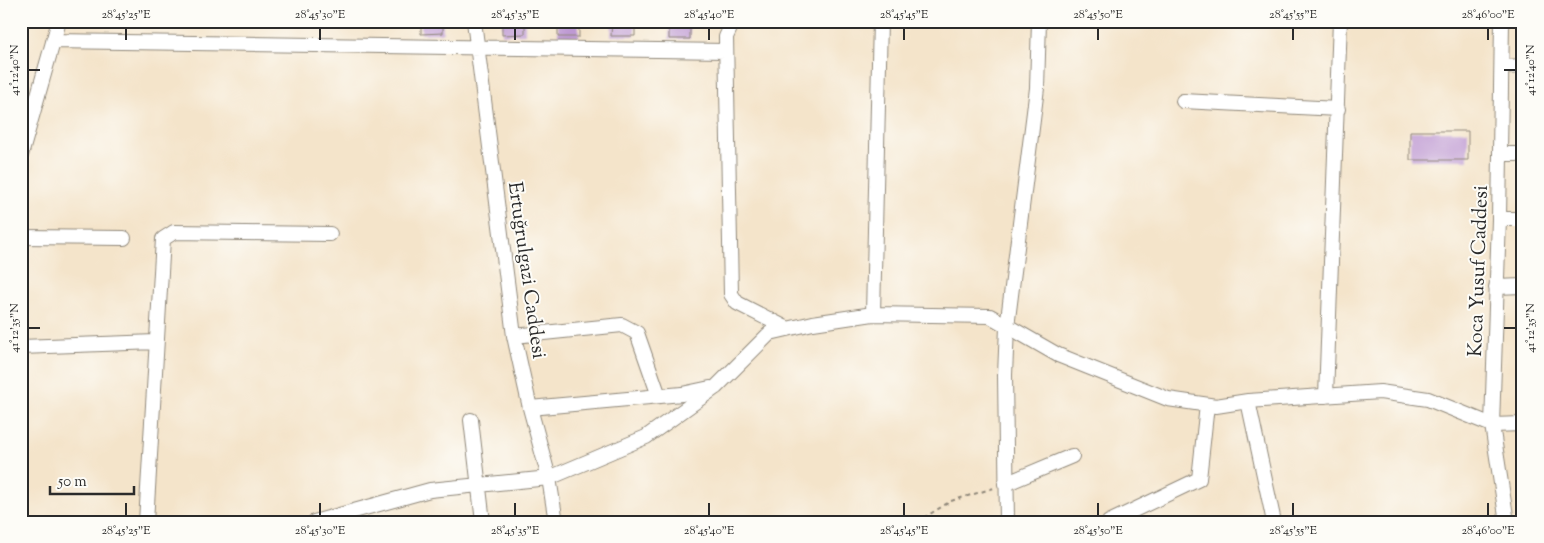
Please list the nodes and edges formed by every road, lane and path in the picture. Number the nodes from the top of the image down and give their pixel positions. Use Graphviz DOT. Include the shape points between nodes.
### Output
graph roads {
  1 [pos="59,21"];
  2 [pos="474,21"];
  3 [pos="737,21"];
  4 [pos="880,21"];
  5 [pos="1039,21"];
  6 [pos="1340,21"];
  7 [pos="1502,21"];
  8 [pos="53,41"];
  9 [pos="478,47"];
  10 [pos="726,51"];
  11 [pos="1523,66"];
  12 [pos="1503,67"];
  13 [pos="1183,101"];
  14 [pos="1338,109"];
  15 [pos="1501,154"];
  16 [pos="1523,154"];
  17 [pos="21,155"];
  18 [pos="1500,219"];
  19 [pos="1523,219"];
  20 [pos="330,234"];
  21 [pos="21,237"];
  22 [pos="124,238"];
  23 [pos="1523,286"];
  24 [pos="1496,287"];
  25 [pos="873,314"];
  26 [pos="1007,327"];
  27 [pos="788,329"];
  28 [pos="514,336"];
  29 [pos="156,342"];
  30 [pos="21,346"];
  31 [pos="716,387"];
  32 [pos="659,396"];
  33 [pos="1326,396"];
  34 [pos="1248,401"];
  35 [pos="1207,405"];
  36 [pos="530,408"];
  37 [pos="471,420"];
  38 [pos="1523,424"];
  39 [pos="1492,425"];
  40 [pos="1072,456"];
  41 [pos="549,478"];
  42 [pos="1005,484"];
  43 [pos="477,486"];
  44 [pos="21,518"];
  45 [pos="22,522"];
  46 [pos="146,522"];
  47 [pos="314,522"];
  48 [pos="482,522"];
  49 [pos="556,522"];
  50 [pos="917,522"];
  51 [pos="1007,522"];
  52 [pos="1109,522"];
  53 [pos="1274,522"];
  54 [pos="1507,522"];
  1 -- 8 [label="street"];
  2 -- 9 [label="street, Ertuğrulgazi Caddesi"];
  3 -- 10 [label="street" via="726,36"];
  4 -- 25 [label="street"];
  5 -- 26 [label="street" via="1036,88"];
  6 -- 14 [label="street"];
  7 -- 12 [label="street, Koca Yusuf Caddesi"];
  8 -- 9 [label="street"];
  8 -- 17 [label="street"];
  9 -- 10 [label="street"];
  9 -- 28 [label="street, Ertuğrulgazi Caddesi"];
  10 -- 27 [label="street" via="731,294 737,303"];
  11 -- 12 [label="street"];
  12 -- 15 [label="street, Koca Yusuf Caddesi"];
  13 -- 14 [label="street"];
  14 -- 33 [label="street"];
  15 -- 16 [label="street"];
  15 -- 18 [label="street, Koca Yusuf Caddesi"];
  18 -- 19 [label="street"];
  18 -- 24 [label="street, Koca Yusuf Caddesi"];
  20 -- 29 [label="street" via="169,233 161,243"];
  21 -- 22 [label="street"];
  23 -- 24 [label="street"];
  24 -- 39 [label="street, Koca Yusuf Caddesi"];
  25 -- 26 [label="street" via="990,316"];
  25 -- 27 [label="street"];
  26 -- 35 [label="street" via="1058,355 1168,399"];
  26 -- 42 [label="street"];
  27 -- 31 [label="street" via="770,333"];
  28 -- 32 [label="street" via="622,325 638,333"];
  28 -- 36 [label="street, Ertuğrulgazi Caddesi"];
  29 -- 30 [label="street"];
  29 -- 46 [label="street"];
  31 -- 32 [label="street"];
  31 -- 41 [label="street" via="646,437"];
  32 -- 36 [label="street"];
  33 -- 34 [label="street"];
  33 -- 39 [label="street" via="1380,392 1428,399"];
  34 -- 35 [label="street"];
  34 -- 53 [label="street"];
  35 -- 52 [label="street" via="1199,480"];
  36 -- 41 [label="street, Ertuğrulgazi Caddesi"];
  37 -- 43 [label="street"];
  38 -- 39 [label="street"];
  39 -- 54 [label="street, Koca Yusuf Caddesi"];
  40 -- 42 [label="street"];
  41 -- 43 [label="street"];
  41 -- 49 [label="street, Ertuğrulgazi Caddesi"];
  42 -- 50 [label="path" via="951,501"];
  42 -- 51 [label="street"];
  43 -- 47 [label="street" via="430,490"];
  43 -- 48 [label="street"];
  44 -- 45 [label="street"];
}
